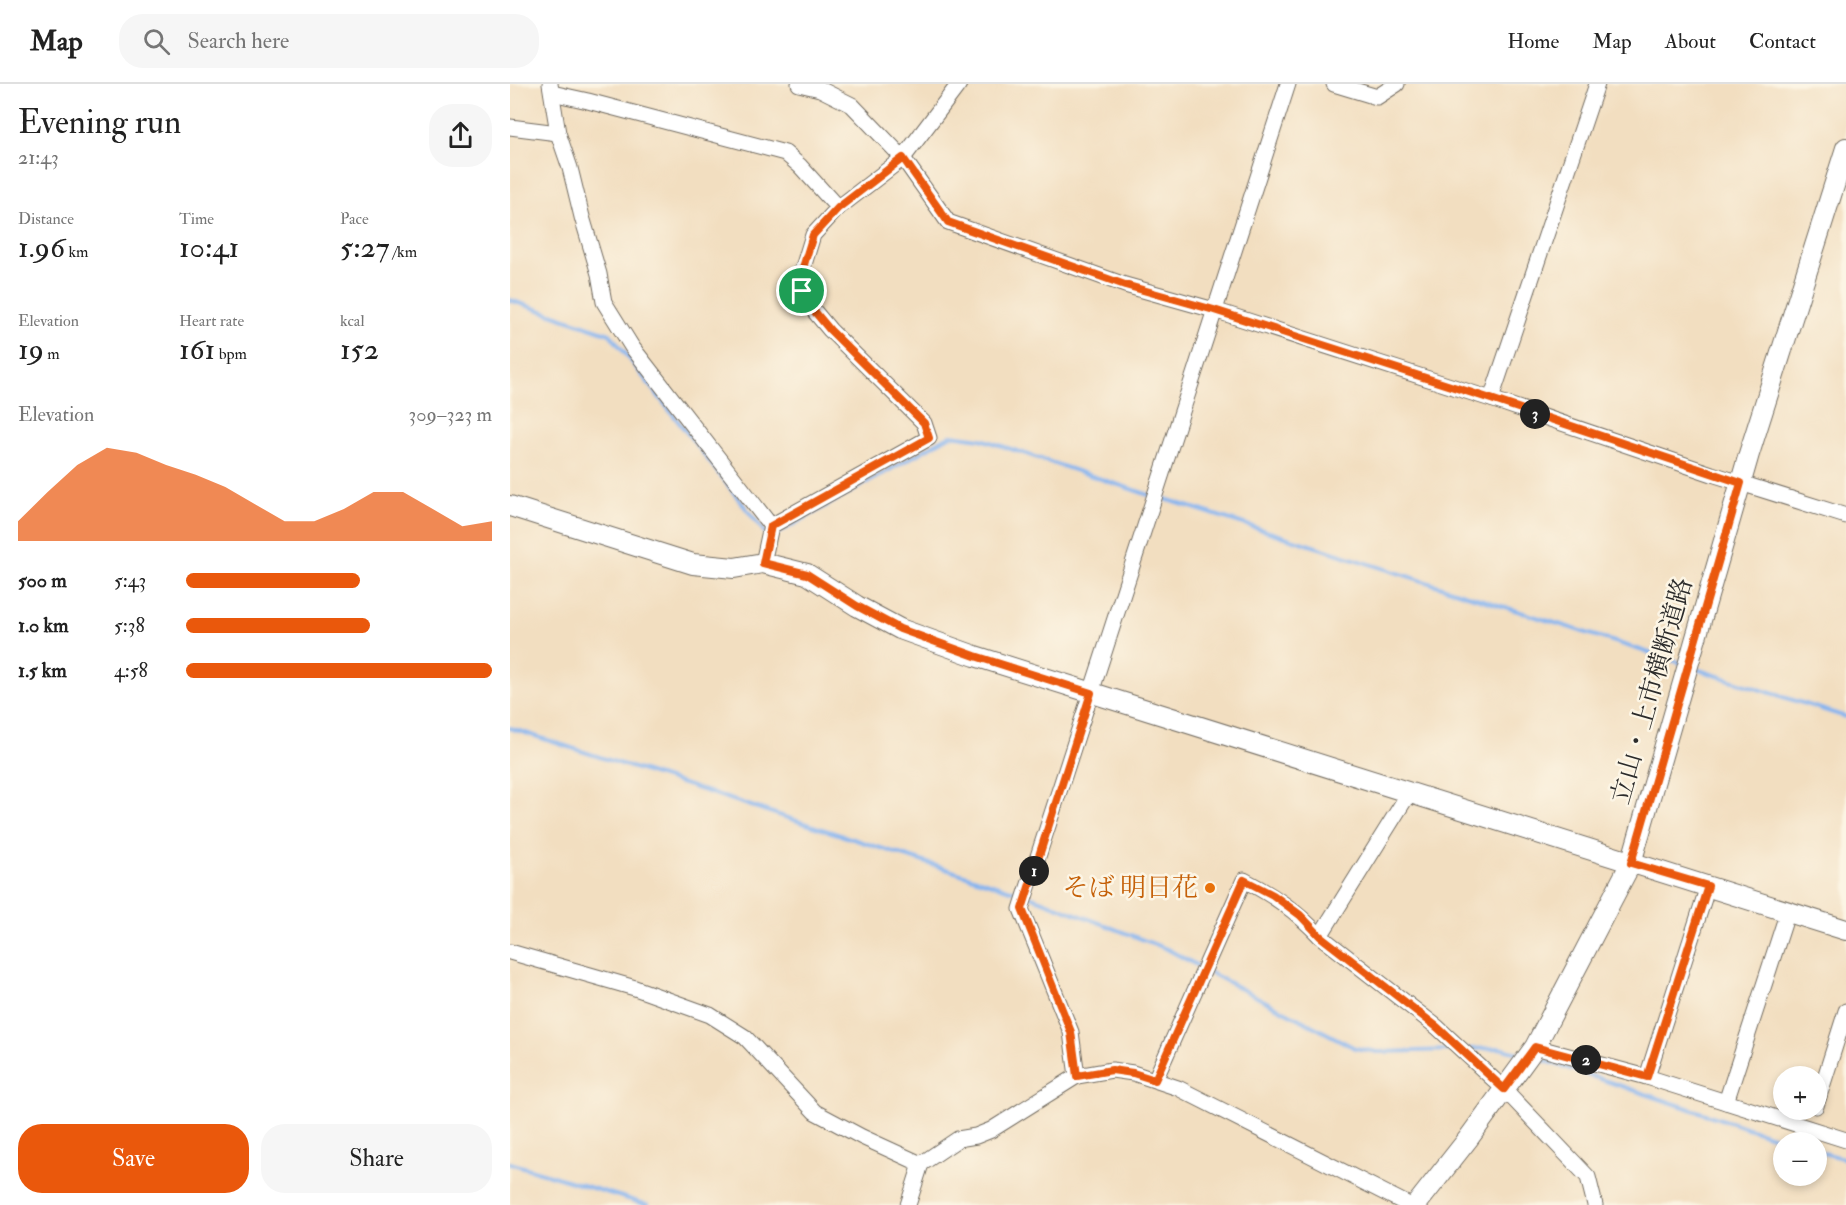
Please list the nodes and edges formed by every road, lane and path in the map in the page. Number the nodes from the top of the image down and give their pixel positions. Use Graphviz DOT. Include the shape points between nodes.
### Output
graph roads {
  1 [pos="799,84"];
  2 [pos="958,84"];
  3 [pos="1288,84"];
  4 [pos="1334,84"];
  5 [pos="1397,84"];
  6 [pos="1597,84"];
  7 [pos="551,89"];
  8 [pos="510,127"];
  9 [pos="558,133"];
  10 [pos="1846,148"];
  11 [pos="903,158"];
  12 [pos="838,208"];
  13 [pos="1214,310"];
  14 [pos="1491,399"];
  15 [pos="1741,483"];
  16 [pos="510,506"];
  17 [pos="1846,516"];
  18 [pos="771,526"];
  19 [pos="763,563"];
  20 [pos="1091,693"];
  21 [pos="1409,793"];
  22 [pos="1631,863"];
  23 [pos="1708,886"];
  24 [pos="1788,911"];
  25 [pos="1846,930"];
  26 [pos="1320,936"];
  27 [pos="510,952"];
  28 [pos="1846,1011"];
  29 [pos="1530,1053"];
  30 [pos="1827,1072"];
  31 [pos="1077,1076"];
  32 [pos="1647,1077"];
  33 [pos="1155,1080"];
  34 [pos="1504,1089"];
  35 [pos="1726,1102"];
  36 [pos="1813,1120"];
  37 [pos="1810,1129"];
  38 [pos="1846,1140"];
  39 [pos="921,1164"];
  40 [pos="908,1205"];
  41 [pos="1409,1205"];
  42 [pos="1416,1205"];
  43 [pos="1595,1205"];
  1 -- 11 [label="street" via="820,89 852,105"];
  2 -- 11 [label="street"];
  3 -- 13 [label="street"];
  4 -- 5 [label="street" via="1377,97"];
  6 -- 14 [label="street"];
  7 -- 9 [label="street"];
  7 -- 12 [label="street" via="784,153"];
  8 -- 9 [label="street"];
  9 -- 18 [label="street" via="604,302 632,348"];
  10 -- 15 [label="street, 立山・上市横断道路"];
  11 -- 12 [label="street"];
  11 -- 13 [label="street" via="948,222 1125,285"];
  12 -- 18 [label="street" via="813,235 802,271 802,291 830,330 924,423 929,438"];
  13 -- 14 [label="street"];
  13 -- 20 [label="street"];
  14 -- 15 [label="street"];
  15 -- 17 [label="street"];
  15 -- 22 [label="street, 立山・上市横断道路"];
  16 -- 19 [label="street" via="693,564 734,568"];
  18 -- 19 [label="street"];
  19 -- 20 [label="street" via="807,574 900,629"];
  20 -- 21 [label="street"];
  20 -- 31 [label="street" via="1022,909 1071,1032"];
  21 -- 22 [label="street"];
  21 -- 26 [label="street"];
  22 -- 23 [label="street"];
  22 -- 29 [label="street, 立山・上市横断道路"];
  23 -- 24 [label="street"];
  23 -- 32 [label="street"];
  24 -- 25 [label="street"];
  24 -- 35 [label="street"];
  26 -- 33 [label="street" via="1291,908 1244,880"];
  26 -- 34 [label="street" via="1437,1027"];
  27 -- 39 [label="street" via="635,988 710,1015 746,1037 815,1112"];
  28 -- 30 [label="street"];
  29 -- 32 [label="street"];
  29 -- 34 [label="street, 立山・上市横断道路"];
  31 -- 33 [label="street" via="1112,1070"];
  31 -- 39 [label="street" via="991,1130 958,1139"];
  32 -- 35 [label="street"];
  33 -- 41 [label="street" via="1225,1110"];
  34 -- 42 [label="street, 立山・上市横断道路"];
  34 -- 43 [label="street" via="1588,1177"];
  35 -- 37 [label="street"];
  36 -- 37 [label="street"];
  37 -- 38 [label="street"];
  39 -- 40 [label="street"];
}
